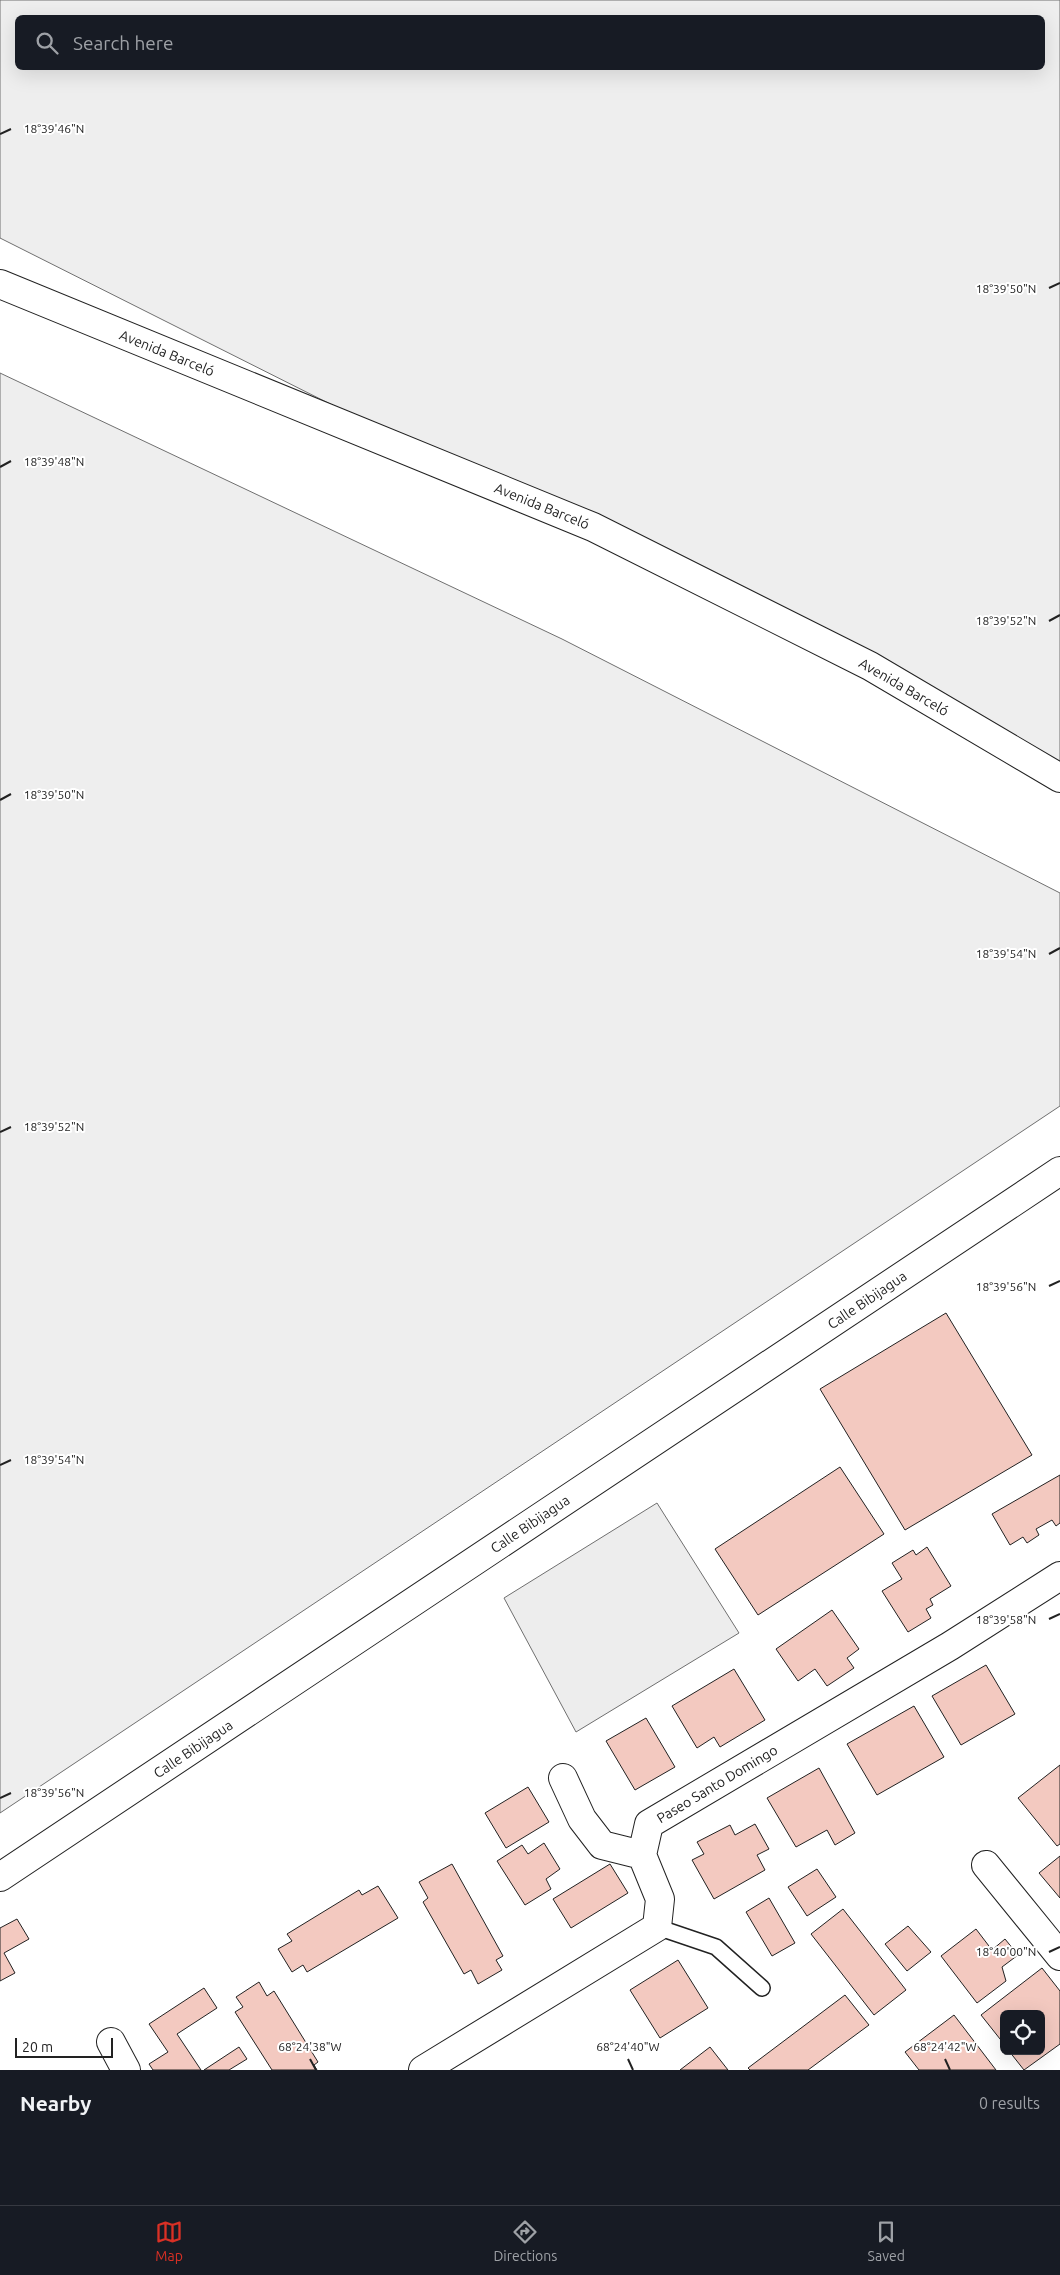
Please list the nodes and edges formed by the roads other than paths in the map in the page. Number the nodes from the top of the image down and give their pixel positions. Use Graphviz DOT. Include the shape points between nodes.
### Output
graph roads {
  1 [pos="0,284"];
  2 [pos="1060,778"];
  3 [pos="1060,1171"];
  4 [pos="1060,1576"];
  5 [pos="563,1778"];
  6 [pos="642,1855"];
  7 [pos="986,1865"];
  8 [pos="0,1877"];
  9 [pos="657,1927"];
  10 [pos="1060,1956"];
  11 [pos="762,1988"];
  12 [pos="111,2042"];
  13 [pos="126,2070"];
  14 [pos="423,2070"];
  1 -- 2 [label="street, Avenida Barceló" via="593,527 870,666"];
  3 -- 8 [label="street, Calle Bibijagua"];
  4 -- 6 [label="street, Paseo Santo Domingo" via="950,1646 649,1824"];
  5 -- 6 [label="street" via="582,1820 602,1845"];
  6 -- 9 [label="street" via="660,1899"];
  7 -- 10 [label="street"];
  9 -- 11 [label="lane" via="716,1947"];
  9 -- 14 [label="street"];
  12 -- 13 [label="street"];
}
